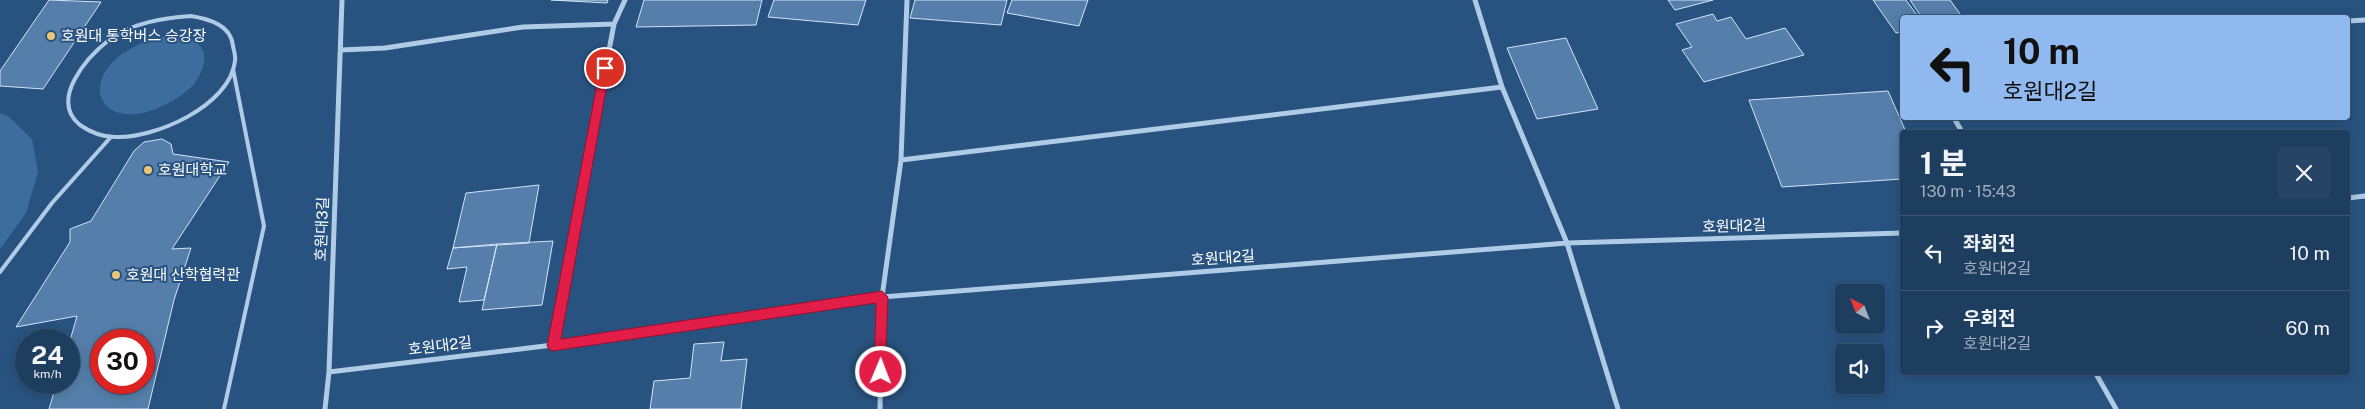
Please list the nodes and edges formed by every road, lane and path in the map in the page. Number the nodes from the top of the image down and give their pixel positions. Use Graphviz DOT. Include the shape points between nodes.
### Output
graph roads {
  1 [pos="342,0"];
  2 [pos="625,0"];
  3 [pos="907,0"];
  4 [pos="1475,0"];
  5 [pos="2365,20"];
  6 [pos="2350,21"];
  7 [pos="614,24"];
  8 [pos="341,50"];
  9 [pos="233,69"];
  10 [pos="1502,87"];
  11 [pos="110,138"];
  12 [pos="901,160"];
  13 [pos="2365,196"];
  14 [pos="2350,198"];
  15 [pos="1900,233"];
  16 [pos="1567,243"];
  17 [pos="0,272"];
  18 [pos="882,297"];
  19 [pos="553,346"];
  20 [pos="329,372"];
  21 [pos="2097,375"];
  22 [pos="224,409"];
  23 [pos="325,409"];
  24 [pos="880,409"];
  25 [pos="1618,409"];
  26 [pos="2116,409"];
  1 -- 8 [label="street, 호원대3길"];
  2 -- 7 [label="street"];
  3 -- 12 [label="street"];
  4 -- 10 [label="street"];
  5 -- 6 [label="street"];
  7 -- 8 [label="street" via="523,27 384,48"];
  7 -- 19 [label="street"];
  8 -- 20 [label="street, 호원대3길"];
  9 -- 11 [label="lane" via="223,88 184,120 160,131"];
  9 -- 11 [label="lane" via="236,49 229,32 214,21 191,16 164,17 136,25 88,58 73,80 67,100 72,118 87,132"];
  9 -- 22 [label="lane" via="264,226"];
  10 -- 12 [label="street"];
  10 -- 16 [label="street"];
  11 -- 17 [label="lane" via="52,204"];
  12 -- 18 [label="street"];
  13 -- 14 [label="street"];
  15 -- 16 [label="street, 호원대2길"];
  16 -- 18 [label="street, 호원대2길"];
  16 -- 25 [label="street"];
  18 -- 19 [label="street, 호원대2길"];
  18 -- 24 [label="street"];
  19 -- 20 [label="street, 호원대2길"];
  20 -- 23 [label="street, 호원대3길"];
  21 -- 26 [label="street"];
}
